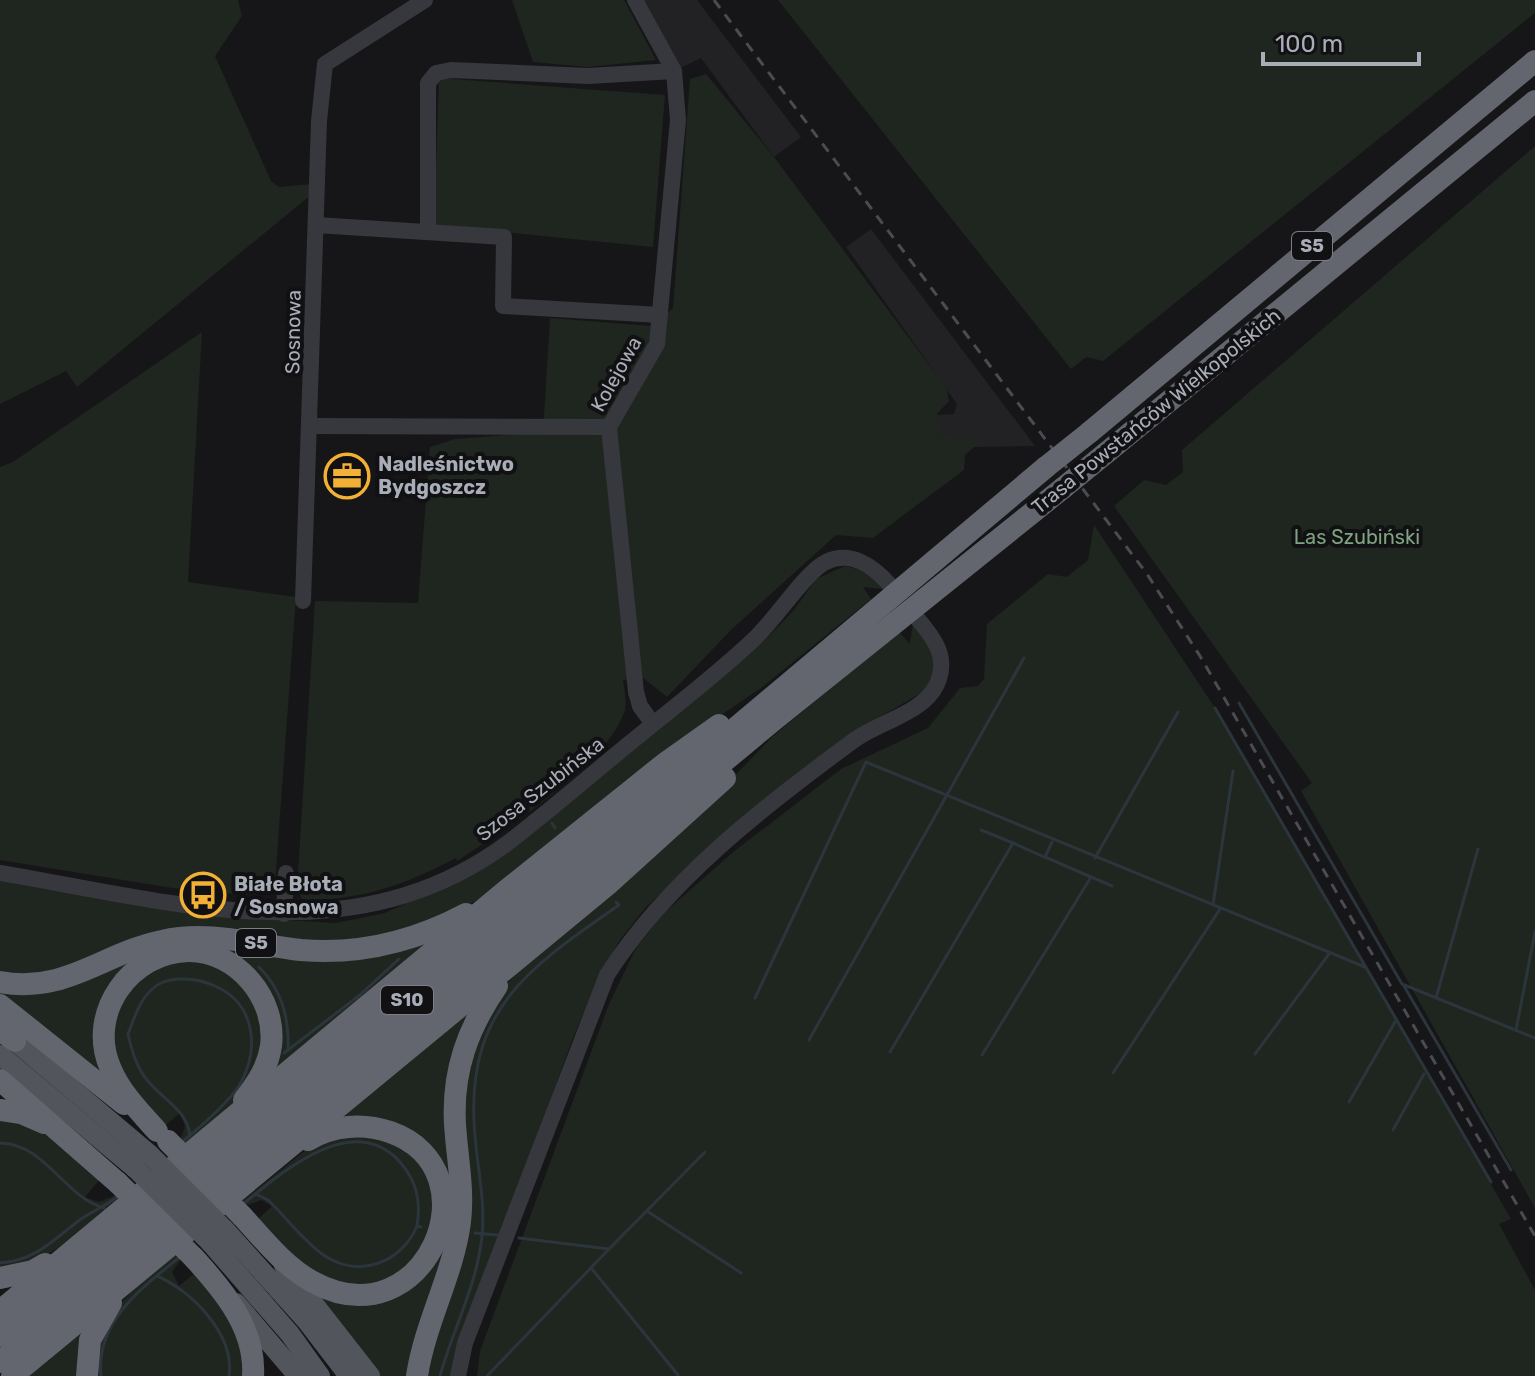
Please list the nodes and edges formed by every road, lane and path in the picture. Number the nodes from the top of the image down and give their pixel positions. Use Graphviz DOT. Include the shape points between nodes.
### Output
graph roads {
  1 [pos="425,0"];
  2 [pos="635,0"];
  3 [pos="1535,61"];
  4 [pos="674,71"];
  5 [pos="1535,101"];
  6 [pos="316,225"];
  7 [pos="428,232"];
  8 [pos="660,315"];
  9 [pos="311,426"];
  10 [pos="609,427"];
  11 [pos="889,584"];
  12 [pos="303,601"];
  13 [pos="917,618"];
  14 [pos="814,663"];
  15 [pos="775,719"];
  16 [pos="653,724"];
  17 [pos="0,873"];
  18 [pos="286,873"];
  19 [pos="508,889"];
  20 [pos="284,914"];
  21 [pos="523,954"];
  22 [pos="0,982"];
  23 [pos="0,1005"];
  24 [pos="5,1042"];
  25 [pos="0,1080"];
  26 [pos="0,1110"];
  27 [pos="216,1134"];
  28 [pos="69,1138"];
  29 [pos="146,1156"];
  30 [pos="272,1161"];
  31 [pos="218,1236"];
  32 [pos="262,1238"];
  33 [pos="87,1239"];
  34 [pos="132,1277"];
  35 [pos="0,1278"];
  36 [pos="217,1283"];
  37 [pos="0,1311"];
  38 [pos="0,1336"];
  39 [pos="0,1362"];
  40 [pos="12,1376"];
  41 [pos="87,1376"];
  42 [pos="253,1376"];
  43 [pos="298,1376"];
  44 [pos="320,1376"];
  45 [pos="349,1376"];
  46 [pos="370,1376"];
  47 [pos="417,1376"];
  48 [pos="458,1376"];
  1 -- 6 [label="street, Sosnowa" via="325,64"];
  2 -- 4 [label="street, Kolejowa"];
  3 -- 14 [label="highway, Trasa Powstańców Wielkopolskich / S5, bridge"];
  4 -- 7 [label="street" via="588,76 436,73 428,83"];
  4 -- 8 [label="street, Kolejowa" via="678,120"];
  5 -- 15 [label="highway, Trasa Powstańców Wielkopolskich / S5, bridge"];
  6 -- 7 [label="street"];
  6 -- 9 [label="street, Sosnowa"];
  7 -- 8 [label="street" via="504,237 503,306"];
  8 -- 10 [label="street, Kolejowa" via="657,344"];
  9 -- 10 [label="street"];
  9 -- 12 [label="street, Sosnowa"];
  10 -- 16 [label="street, Kolejowa" via="636,692"];
  11 -- 16 [label="street, Szosa Szubińska" via="855,559 825,562 755,639"];
  13 -- 48 [label="street" via="940,655 940,673 929,696 855,739 746,827 665,898 635,931 607,975 465,1343"];
  14 -- 19 [label="highway, S5" via="664,764"];
  14 -- 38 [label="highway, S10"];
  15 -- 21 [label="highway, S5" via="747,756 670,830"];
  15 -- 39 [label="highway, S10"];
  16 -- 20 [label="street, Szosa Szubińska" via="507,843 441,882 357,908"];
  17 -- 20 [label="street, Szosa Szubińska" via="210,908"];
  18 -- 20 [label="street"];
  19 -- 22 [label="highway, S5" via="426,933 356,950 301,950 186,937 140,947 68,979"];
  19 -- 27 [label="highway"];
  21 -- 30 [label="highway, S5"];
  21 -- 47 [label="highway" via="481,1008 459,1060 455,1109 460,1220"];
  23 -- 29 [label="highway"];
  24 -- 29 [label="main road"];
  25 -- 28 [label="highway"];
  26 -- 28 [label="highway" via="39,1120"];
  27 -- 29 [label="highway" via="265,1067 271,1048 269,1016 241,971 207,953 189,951 154,959 135,970 112,1000 103,1041"];
  27 -- 33 [label="highway"];
  28 -- 29 [label="highway"];
  29 -- 31 [label="highway, bridge"];
  29 -- 31 [label="highway, bridge"];
  30 -- 32 [label="highway" via="342,1128 376,1127 399,1136 430,1164 444,1207 442,1230 427,1262 414,1275 367,1295 330,1290 311,1281"];
  30 -- 34 [label="highway, S5"];
  31 -- 32 [label="highway"];
  31 -- 36 [label="highway"];
  31 -- 44 [label="main road"];
  31 -- 45 [label="main road" via="306,1320"];
  32 -- 46 [label="main road"];
  33 -- 35 [label="highway" via="33,1271"];
  33 -- 37 [label="highway"];
  34 -- 40 [label="highway"];
  34 -- 41 [label="highway, S5" via="98,1319"];
  36 -- 42 [label="highway" via="246,1331"];
  36 -- 43 [label="main road"];
}
